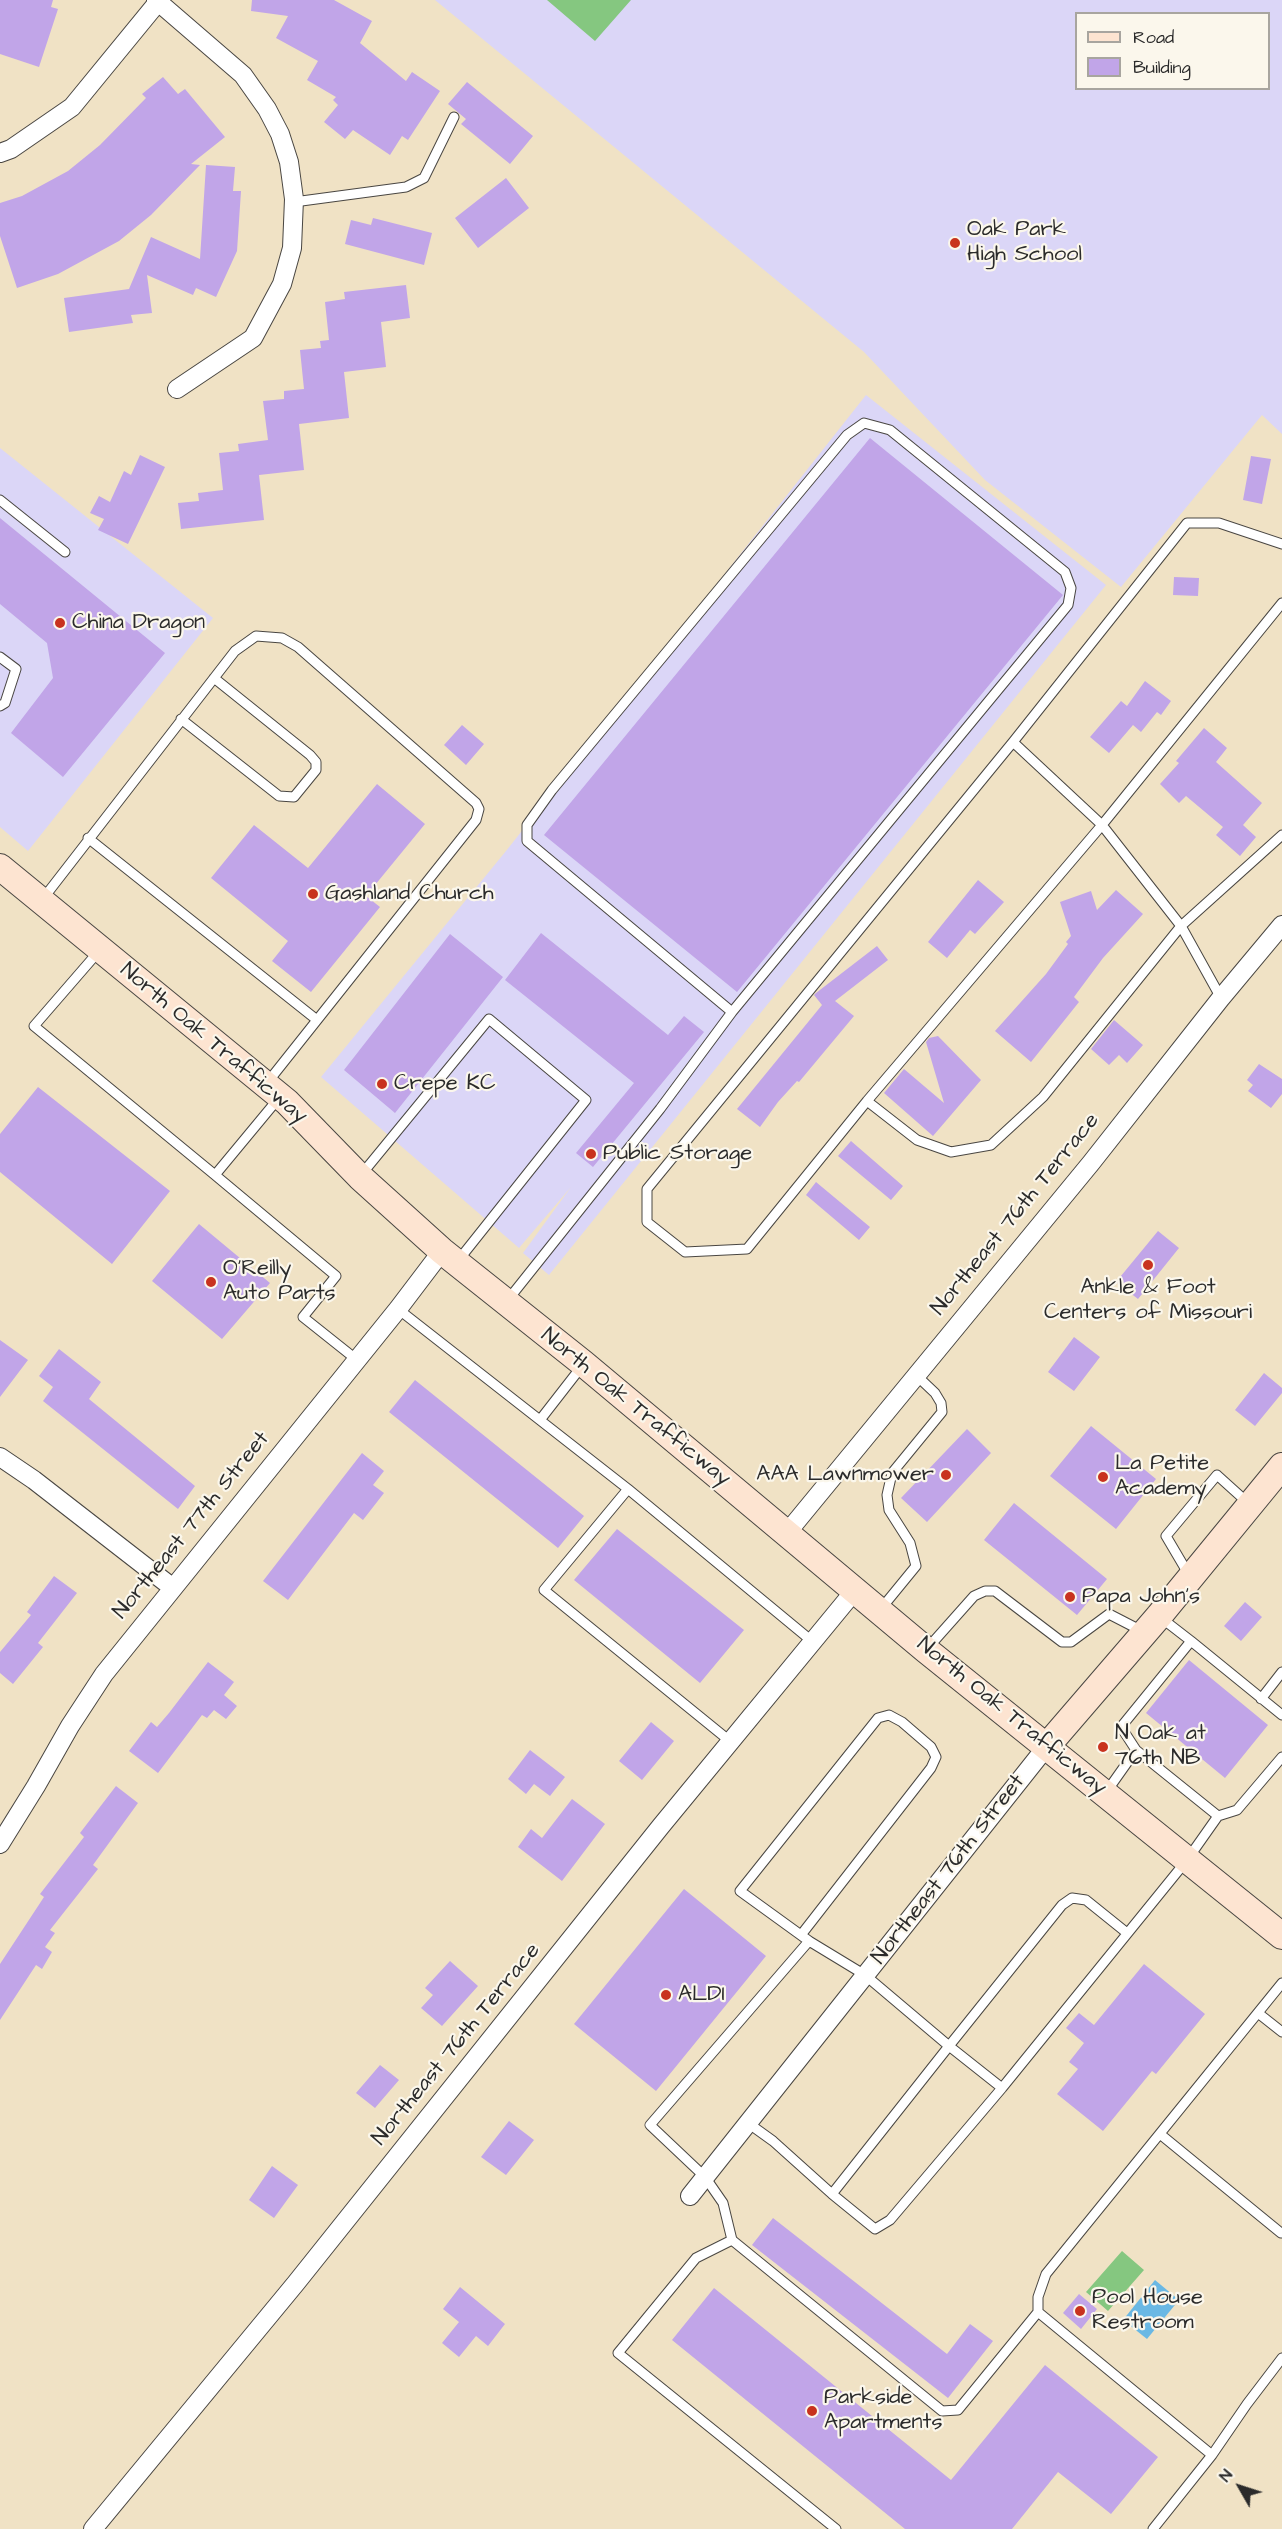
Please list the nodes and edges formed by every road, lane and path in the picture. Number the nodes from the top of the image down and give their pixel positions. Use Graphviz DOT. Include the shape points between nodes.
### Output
graph roads {
  1 [pos="157,1"];
  2 [pos="454,117"];
  3 [pos="0,153"];
  4 [pos="294,202"];
  5 [pos="177,389"];
  6 [pos="0,500"];
  7 [pos="1282,544"];
  8 [pos="65,552"];
  9 [pos="1282,603"];
  10 [pos="0,657"];
  11 [pos="213,678"];
  12 [pos="0,706"];
  13 [pos="181,719"];
  14 [pos="1013,742"];
  15 [pos="1102,825"];
  16 [pos="1282,835"];
  17 [pos="88,838"];
  18 [pos="0,867"];
  19 [pos="41,901"];
  20 [pos="1282,925"];
  21 [pos="1181,926"];
  22 [pos="100,949"];
  23 [pos="1221,998"];
  24 [pos="732,1012"];
  25 [pos="317,1020"];
  26 [pos="273,1091"];
  27 [pos="867,1101"];
  28 [pos="215,1175"];
  29 [pos="360,1177"];
  30 [pos="449,1257"];
  31 [pos="505,1303"];
  32 [pos="398,1309"];
  33 [pos="357,1360"];
  34 [pos="584,1364"];
  35 [pos="916,1375"];
  36 [pos="540,1420"];
  37 [pos="0,1457"];
  38 [pos="1282,1466"];
  39 [pos="628,1489"];
  40 [pos="1250,1504"];
  41 [pos="786,1534"];
  42 [pos="1190,1576"];
  43 [pos="173,1588"];
  44 [pos="856,1589"];
  45 [pos="880,1610"];
  46 [pos="1151,1624"];
  47 [pos="1191,1641"];
  48 [pos="813,1643"];
  49 [pos="926,1650"];
  50 [pos="1282,1672"];
  51 [pos="1262,1699"];
  52 [pos="1282,1715"];
  53 [pos="730,1742"];
  54 [pos="1047,1746"];
  55 [pos="1136,1750"];
  56 [pos="1282,1758"];
  57 [pos="1106,1793"];
  58 [pos="1218,1816"];
  59 [pos="5,1824"];
  60 [pos="0,1844"];
  61 [pos="1187,1860"];
  62 [pos="1127,1934"];
  63 [pos="1282,1936"];
  64 [pos="805,1938"];
  65 [pos="865,1975"];
  66 [pos="1282,1983"];
  67 [pos="1258,2013"];
  68 [pos="1282,2032"];
  69 [pos="949,2046"];
  70 [pos="1002,2088"];
  71 [pos="748,2123"];
  72 [pos="1160,2134"];
  73 [pos="705,2177"];
  74 [pos="832,2194"];
  75 [pos="690,2196"];
  76 [pos="1281,2233"];
  77 [pos="732,2240"];
  78 [pos="1038,2312"];
  79 [pos="1282,2358"];
  80 [pos="1212,2455"];
  81 [pos="93,2529"];
  82 [pos="836,2529"];
  83 [pos="1153,2529"];
  1 -- 3 [label="street" via="72,107"];
  1 -- 4 [label="street" via="243,75 267,109 289,162"];
  2 -- 4 [label="lane" via="424,178 405,187"];
  4 -- 5 [label="street" via="292,248 282,284 253,338"];
  6 -- 8 [label="lane"];
  7 -- 14 [label="lane" via="1220,523 1187,524"];
  9 -- 15 [label="lane"];
  10 -- 12 [label="lane" via="16,669 5,703"];
  11 -- 13 [label="lane"];
  11 -- 13 [label="lane" via="310,754 316,770 294,797 279,796"];
  11 -- 25 [label="lane" via="235,651 256,636 282,638 298,647 479,809 476,820"];
  13 -- 17 [label="lane"];
  14 -- 15 [label="lane"];
  14 -- 27 [label="lane" via="647,1190 647,1222 685,1252 747,1249"];
  15 -- 21 [label="lane"];
  15 -- 27 [label="lane"];
  16 -- 21 [label="lane"];
  17 -- 19 [label="lane"];
  17 -- 25 [label="lane"];
  18 -- 19 [label="main road, North Oak Trafficway"];
  19 -- 22 [label="main road, North Oak Trafficway"];
  20 -- 23 [label="street, Northeast 76th Terrace"];
  21 -- 23 [label="lane"];
  21 -- 27 [label="lane" via="1044,1097 991,1144 951,1152 917,1140"];
  22 -- 26 [label="main road, North Oak Trafficway"];
  22 -- 28 [label="lane" via="34,1026"];
  23 -- 35 [label="street, Northeast 76th Terrace"];
  24 -- 24 [label="lane" via="1068,605 1071,588 1065,572 890,430 864,423 847,435 527,825 527,841"];
  24 -- 31 [label="lane"];
  25 -- 26 [label="lane"];
  26 -- 28 [label="lane"];
  26 -- 29 [label="main road, North Oak Trafficway"];
  28 -- 33 [label="lane" via="336,1276 303,1317"];
  29 -- 30 [label="main road, North Oak Trafficway"];
  29 -- 30 [label="lane" via="489,1019 586,1100"];
  30 -- 31 [label="main road, North Oak Trafficway"];
  30 -- 32 [label="street, Northeast 77th Street"];
  31 -- 34 [label="main road, North Oak Trafficway"];
  32 -- 33 [label="street, Northeast 77th Street"];
  32 -- 36 [label="lane"];
  33 -- 43 [label="street, Northeast 77th Street"];
  34 -- 36 [label="lane"];
  34 -- 41 [label="main road, North Oak Trafficway"];
  35 -- 41 [label="street, Northeast 76th Terrace"];
  35 -- 45 [label="lane" via="935,1393 942,1412 892,1473 887,1495 890,1510 910,1544 916,1566"];
  36 -- 39 [label="lane"];
  37 -- 43 [label="street"];
  38 -- 40 [label="main road, Northeast 76th Street"];
  39 -- 48 [label="lane"];
  39 -- 53 [label="lane" via="544,1590"];
  40 -- 42 [label="main road, Northeast 76th Street"];
  40 -- 42 [label="lane" via="1217,1476 1166,1536"];
  41 -- 44 [label="main road, North Oak Trafficway"];
  42 -- 46 [label="main road, Northeast 76th Street"];
  43 -- 59 [label="street, Northeast 77th Street" via="104,1674 36,1786"];
  44 -- 45 [label="main road, North Oak Trafficway"];
  44 -- 48 [label="street, Northeast 76th Terrace"];
  45 -- 49 [label="main road, North Oak Trafficway"];
  46 -- 47 [label="lane"];
  46 -- 49 [label="lane" via="1109,1614 1071,1642 1062,1642 995,1591 985,1591 974,1596"];
  46 -- 54 [label="main road, Northeast 76th Street"];
  47 -- 51 [label="lane"];
  47 -- 55 [label="lane" via="1121,1727"];
  48 -- 53 [label="street, Northeast 76th Terrace"];
  49 -- 54 [label="main road, North Oak Trafficway"];
  50 -- 51 [label="lane"];
  51 -- 52 [label="lane"];
  53 -- 81 [label="street, Northeast 76th Terrace"];
  54 -- 57 [label="main road, North Oak Trafficway"];
  54 -- 65 [label="street, Northeast 76th Street"];
  55 -- 57 [label="lane"];
  55 -- 58 [label="lane"];
  56 -- 58 [label="lane" via="1237,1810"];
  57 -- 61 [label="main road, North Oak Trafficway"];
  58 -- 61 [label="lane"];
  59 -- 60 [label="street, Northeast 77th Street"];
  61 -- 62 [label="lane"];
  61 -- 63 [label="main road, North Oak Trafficway"];
  62 -- 69 [label="lane" via="1086,1900 1072,1898 1062,1905"];
  62 -- 70 [label="lane"];
  64 -- 64 [label="lane" via="740,1891 878,1718 889,1715 902,1722 936,1757"];
  64 -- 65 [label="lane"];
  64 -- 73 [label="lane" via="650,2125"];
  65 -- 69 [label="lane"];
  65 -- 71 [label="street, Northeast 76th Street"];
  66 -- 67 [label="lane"];
  67 -- 68 [label="lane"];
  67 -- 72 [label="lane"];
  69 -- 70 [label="lane"];
  69 -- 74 [label="lane"];
  70 -- 74 [label="lane" via="890,2220 875,2229"];
  71 -- 73 [label="street, Northeast 76th Street"];
  71 -- 74 [label="lane"];
  72 -- 76 [label="lane"];
  72 -- 78 [label="lane" via="1046,2274 1038,2297"];
  73 -- 75 [label="street, Northeast 76th Street"];
  73 -- 77 [label="lane" via="723,2203"];
  77 -- 78 [label="lane" via="942,2411 958,2410"];
  77 -- 82 [label="lane" via="696,2258 618,2353"];
  78 -- 80 [label="lane"];
  79 -- 80 [label="lane"];
  80 -- 83 [label="lane"];
}
